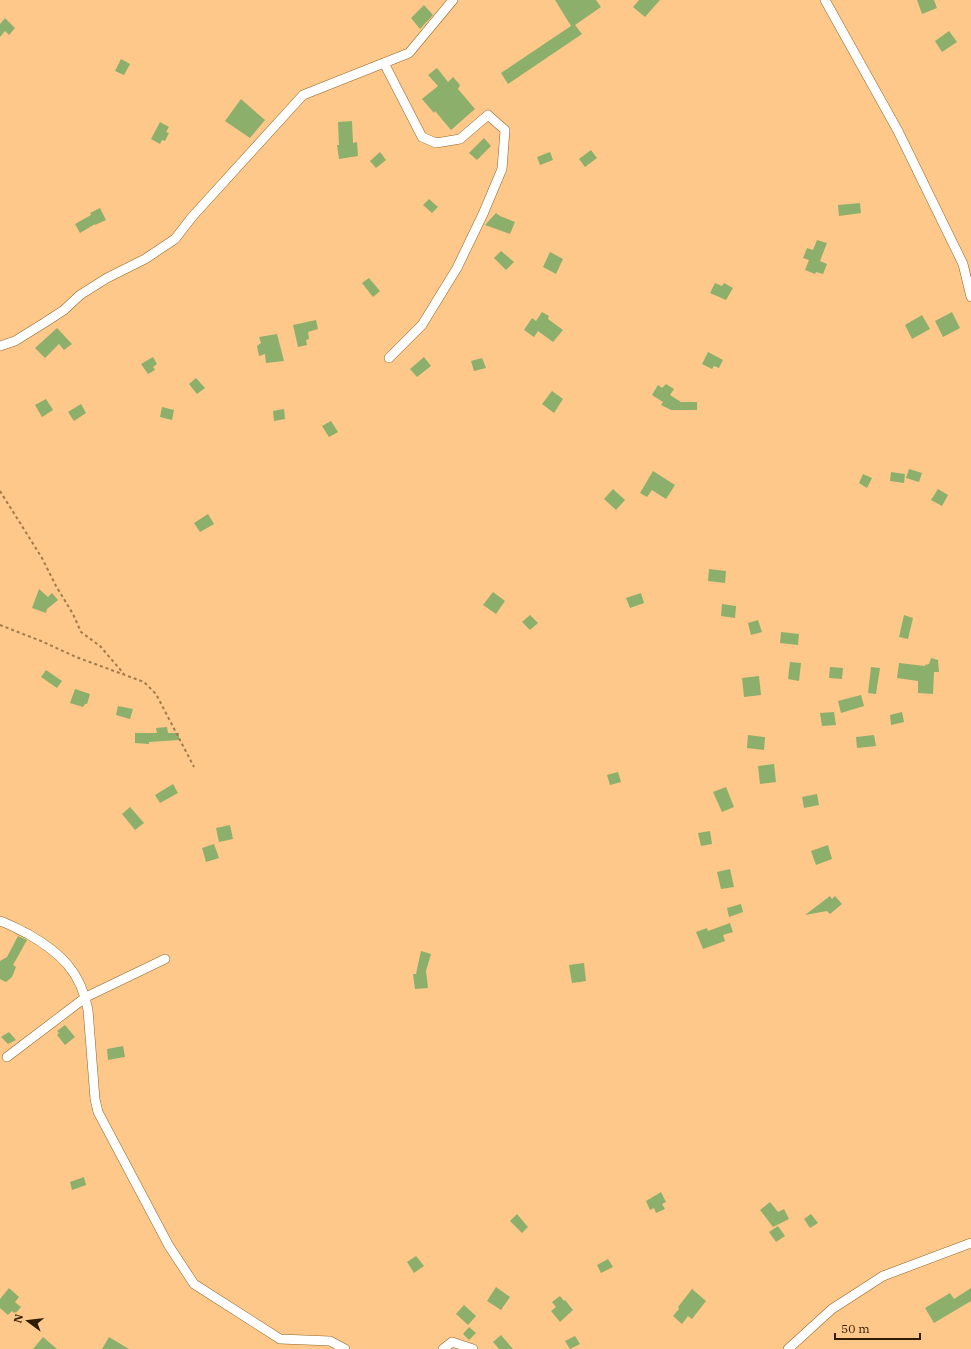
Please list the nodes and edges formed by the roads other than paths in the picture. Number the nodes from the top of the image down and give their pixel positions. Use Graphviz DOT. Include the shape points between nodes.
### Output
graph roads {
  1 [pos="453,0"];
  2 [pos="825,0"];
  3 [pos="384,62"];
  4 [pos="971,297"];
  5 [pos="0,346"];
  6 [pos="389,358"];
  7 [pos="0,921"];
  8 [pos="164,959"];
  9 [pos="86,998"];
  10 [pos="7,1056"];
  11 [pos="971,1243"];
  12 [pos="345,1349"];
  13 [pos="443,1349"];
  14 [pos="473,1349"];
  15 [pos="788,1349"];
  1 -- 3 [label="street" via="409,53"];
  2 -- 4 [label="street" via="905,145 963,264"];
  3 -- 5 [label="street" via="303,95 192,217 176,239 146,259 80,295 64,310 15,341"];
  3 -- 6 [label="street" via="422,137 436,143 460,139 488,115 505,130 502,169 457,268 422,325"];
  7 -- 9 [label="street" via="39,940 62,957 76,974"];
  8 -- 9 [label="street"];
  9 -- 10 [label="street"];
  9 -- 12 [label="street" via="98,1112 169,1246 194,1284 280,1339 330,1341"];
  11 -- 15 [label="street" via="883,1276 832,1309"];
  13 -- 14 [label="street" via="452,1342"];
}
